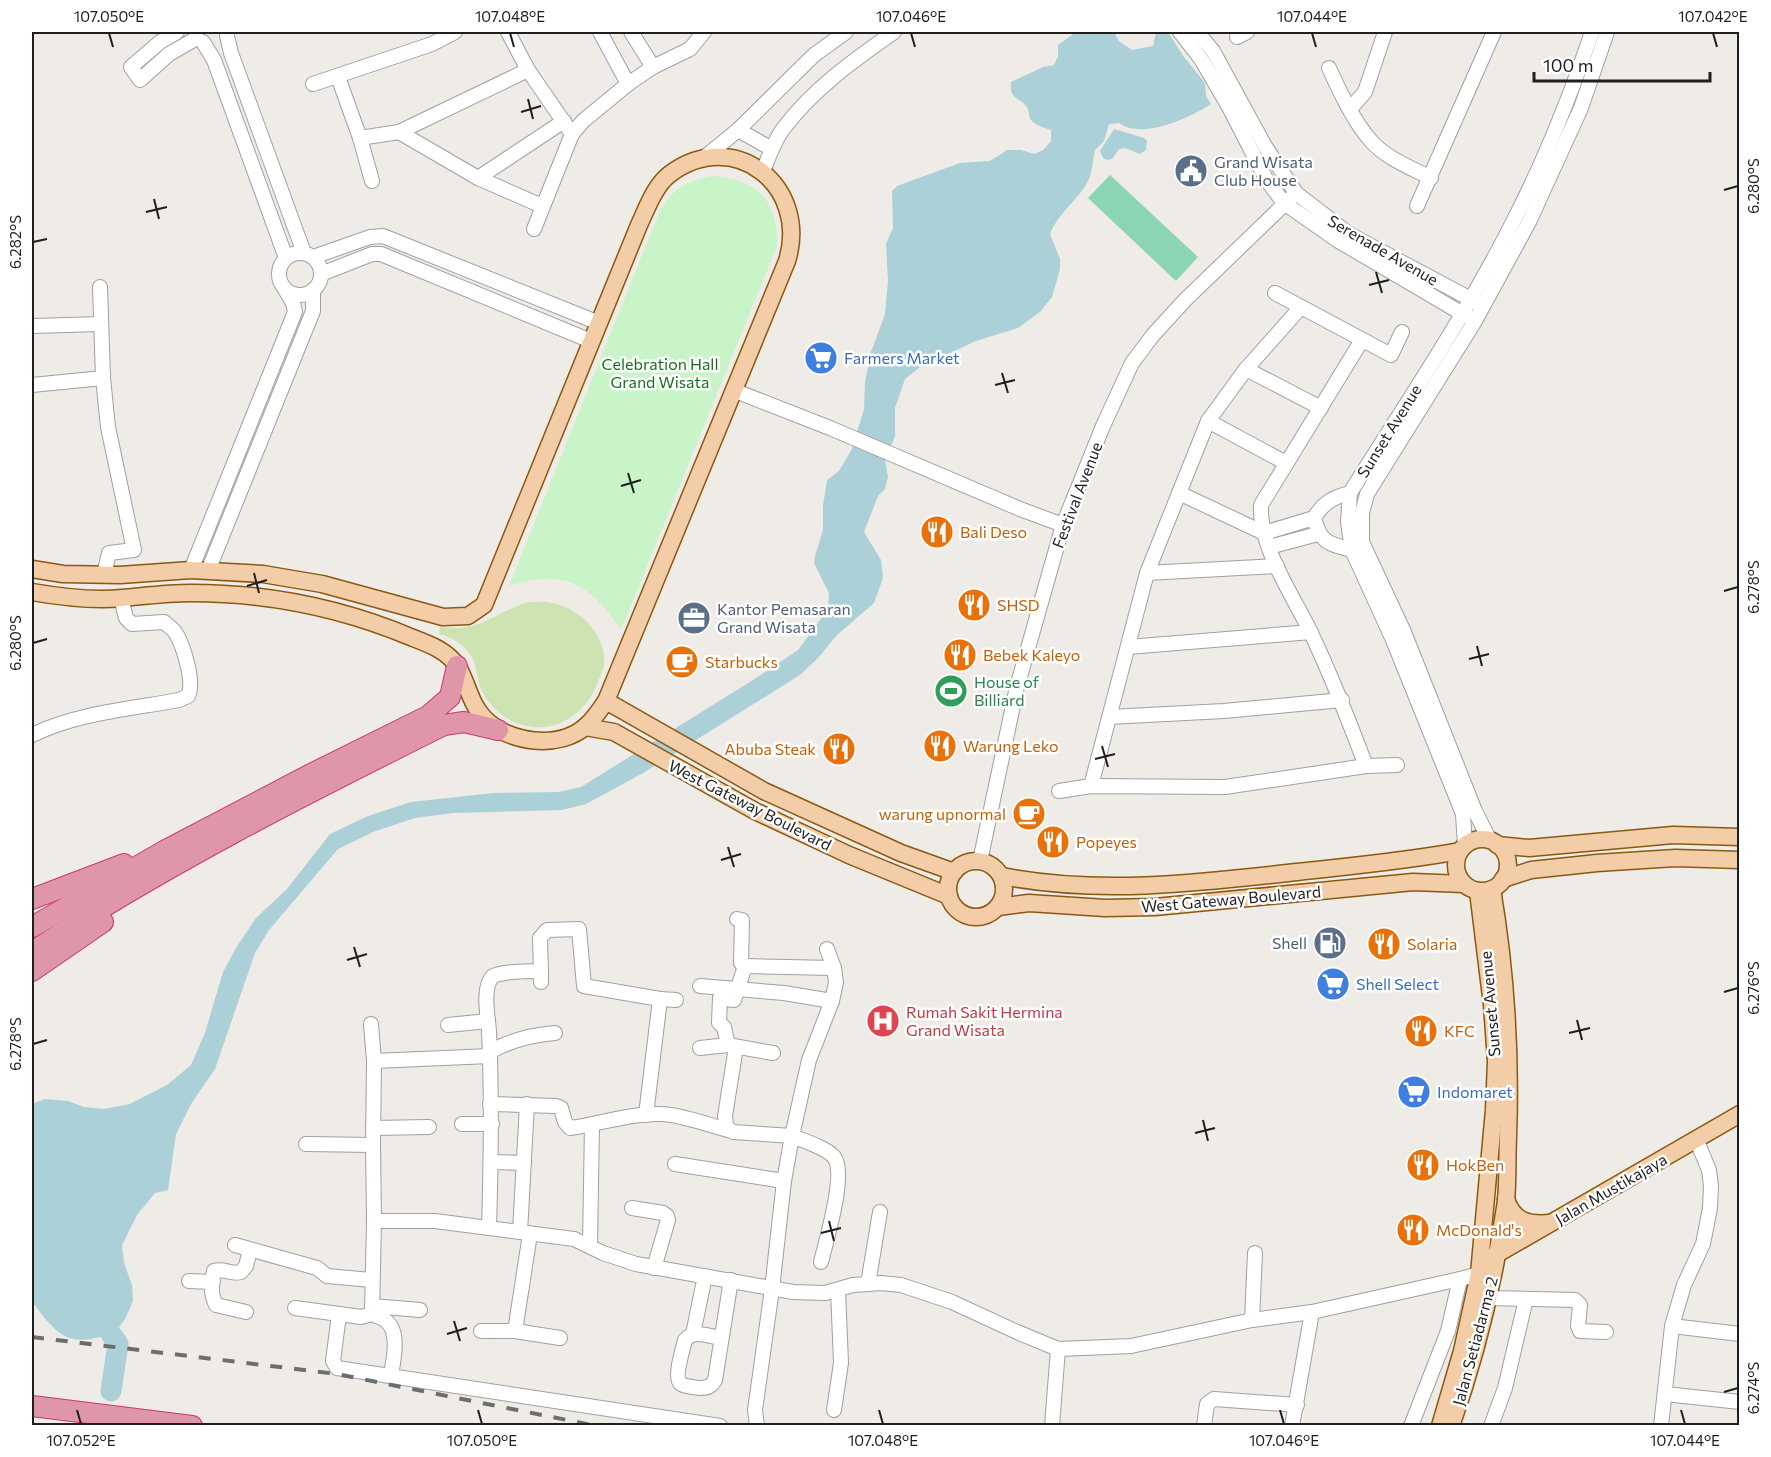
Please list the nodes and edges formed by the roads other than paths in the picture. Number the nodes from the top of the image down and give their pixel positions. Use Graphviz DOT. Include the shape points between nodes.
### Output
graph roads {
  1 [pos="177,32"];
  2 [pos="455,32"];
  3 [pos="508,32"];
  4 [pos="600,32"];
  5 [pos="631,32"];
  6 [pos="704,32"];
  7 [pos="846,32"];
  8 [pos="894,32"];
  9 [pos="1180,32"];
  10 [pos="1197,32"];
  11 [pos="1385,32"];
  12 [pos="1494,32"];
  13 [pos="1592,32"];
  14 [pos="1607,32"];
  15 [pos="228,34"];
  16 [pos="198,37"];
  17 [pos="652,67"];
  18 [pos="1329,68"];
  19 [pos="528,70"];
  20 [pos="338,77"];
  21 [pos="313,84"];
  22 [pos="628,84"];
  23 [pos="1350,109"];
  24 [pos="564,121"];
  25 [pos="738,130"];
  26 [pos="399,132"];
  27 [pos="572,134"];
  28 [pos="360,138"];
  29 [pos="772,149"];
  30 [pos="705,157"];
  31 [pos="763,171"];
  32 [pos="478,178"];
  33 [pos="1431,178"];
  34 [pos="372,181"];
  35 [pos="1296,193"];
  36 [pos="1284,202"];
  37 [pos="542,206"];
  38 [pos="1417,206"];
  39 [pos="1528,208"];
  40 [pos="534,229"];
  41 [pos="309,255"];
  42 [pos="286,258"];
  43 [pos="321,274"];
  44 [pos="100,287"];
  45 [pos="313,290"];
  46 [pos="286,291"];
  47 [pos="1275,293"];
  48 [pos="1470,299"];
  49 [pos="1483,306"];
  50 [pos="1301,307"];
  51 [pos="1462,313"];
  52 [pos="1475,321"];
  53 [pos="599,323"];
  54 [pos="101,324"];
  55 [pos="32,326"];
  56 [pos="1402,332"];
  57 [pos="1362,340"];
  58 [pos="591,341"];
  59 [pos="1246,369"];
  60 [pos="103,378"];
  61 [pos="32,385"];
  62 [pos="733,390"];
  63 [pos="1321,408"];
  64 [pos="1208,421"];
  65 [pos="1286,463"];
  66 [pos="1179,493"];
  67 [pos="1350,493"];
  68 [pos="1314,518"];
  69 [pos="1064,525"];
  70 [pos="1264,533"];
  71 [pos="1318,534"];
  72 [pos="1269,547"];
  73 [pos="1352,550"];
  74 [pos="1277,566"];
  75 [pos="32,569"];
  76 [pos="190,570"];
  77 [pos="208,571"];
  78 [pos="1147,573"];
  79 [pos="104,575"];
  80 [pos="32,592"];
  81 [pos="121,598"];
  82 [pos="1311,632"];
  83 [pos="1128,647"];
  84 [pos="457,666"];
  85 [pos="1342,700"];
  86 [pos="606,701"];
  87 [pos="1109,717"];
  88 [pos="585,727"];
  89 [pos="498,730"];
  90 [pos="32,735"];
  91 [pos="1397,765"];
  92 [pos="1366,766"];
  93 [pos="1091,786"];
  94 [pos="764,791"];
  95 [pos="1059,791"];
  96 [pos="755,811"];
  97 [pos="1672,835"];
  98 [pos="1740,837"];
  99 [pos="1494,843"];
  100 [pos="210,846"];
  101 [pos="1463,848"];
  102 [pos="1529,848"];
  103 [pos="166,850"];
  104 [pos="1675,858"];
  105 [pos="1740,860"];
  106 [pos="980,861"];
  107 [pos="1532,870"];
  108 [pos="954,872"];
  109 [pos="1267,875"];
  110 [pos="1002,876"];
  111 [pos="1484,886"];
  112 [pos="949,896"];
  113 [pos="1269,896"];
  114 [pos="32,899"];
  115 [pos="998,907"];
  116 [pos="737,919"];
  117 [pos="32,927"];
  118 [pos="827,949"];
  119 [pos="32,952"];
  120 [pos="745,966"];
  121 [pos="834,968"];
  122 [pos="32,971"];
  123 [pos="700,986"];
  124 [pos="737,989"];
  125 [pos="660,999"];
  126 [pos="676,1000"];
  127 [pos="832,1001"];
  128 [pos="488,1021"];
  129 [pos="371,1024"];
  130 [pos="448,1025"];
  131 [pos="555,1033"];
  132 [pos="732,1046"];
  133 [pos="700,1048"];
  134 [pos="773,1053"];
  135 [pos="490,1054"];
  136 [pos="374,1061"];
  137 [pos="490,1104"];
  138 [pos="527,1104"];
  139 [pos="1740,1114"];
  140 [pos="646,1115"];
  141 [pos="492,1124"];
  142 [pos="462,1125"];
  143 [pos="592,1125"];
  144 [pos="429,1127"];
  145 [pos="373,1128"];
  146 [pos="728,1130"];
  147 [pos="792,1136"];
  148 [pos="1696,1139"];
  149 [pos="306,1144"];
  150 [pos="373,1145"];
  151 [pos="491,1162"];
  152 [pos="524,1164"];
  153 [pos="675,1164"];
  154 [pos="784,1181"];
  155 [pos="1506,1199"];
  156 [pos="632,1208"];
  157 [pos="880,1212"];
  158 [pos="374,1221"];
  159 [pos="1551,1223"];
  160 [pos="489,1228"];
  161 [pos="525,1233"];
  162 [pos="235,1245"];
  163 [pos="590,1245"];
  164 [pos="250,1250"];
  165 [pos="1255,1253"];
  166 [pos="821,1262"];
  167 [pos="1487,1265"];
  168 [pos="654,1268"];
  169 [pos="705,1276"];
  170 [pos="1460,1279"];
  171 [pos="371,1280"];
  172 [pos="731,1280"];
  173 [pos="189,1281"];
  174 [pos="213,1282"];
  175 [pos="868,1284"];
  176 [pos="772,1289"];
  177 [pos="838,1290"];
  178 [pos="1488,1298"];
  179 [pos="1526,1299"];
  180 [pos="295,1308"];
  181 [pos="372,1310"];
  182 [pos="420,1310"];
  183 [pos="246,1312"];
  184 [pos="1312,1312"];
  185 [pos="339,1315"];
  186 [pos="1252,1320"];
  187 [pos="1672,1326"];
  188 [pos="481,1331"];
  189 [pos="514,1331"];
  190 [pos="1606,1332"];
  191 [pos="693,1334"];
  192 [pos="1740,1334"];
  193 [pos="561,1338"];
  194 [pos="720,1338"];
  195 [pos="1058,1348"];
  196 [pos="391,1376"];
  197 [pos="1665,1394"];
  198 [pos="1740,1402"];
  199 [pos="1297,1405"];
  200 [pos="32,1406"];
  201 [pos="834,1410"];
  202 [pos="192,1425"];
  203 [pos="720,1425"];
  204 [pos="757,1425"];
  205 [pos="1052,1425"];
  206 [pos="1204,1425"];
  207 [pos="1292,1425"];
  208 [pos="1412,1425"];
  209 [pos="1440,1425"];
  210 [pos="1451,1425"];
  211 [pos="1491,1425"];
  212 [pos="1661,1425"];
  1 -- 16 [label="street" via="131,67 140,80 169,54"];
  2 -- 20 [label="street"];
  3 -- 19 [label="street"];
  4 -- 22 [label="street"];
  5 -- 17 [label="street"];
  6 -- 17 [label="street" via="690,49"];
  7 -- 25 [label="street" via="814,56"];
  8 -- 29 [label="street" via="829,81 783,130"];
  9 -- 36 [label="street, Serenade Avenue" via="1201,59 1266,179"];
  10 -- 35 [label="street, Serenade Avenue" via="1213,51 1265,146"];
  11 -- 23 [label="street" via="1365,92"];
  12 -- 33 [label="street"];
  13 -- 39 [label="street, Sunset Avenue"];
  14 -- 39 [label="street, Sunset Avenue" via="1581,108"];
  15 -- 16 [label="street" via="212,44"];
  15 -- 41 [label="street" via="231,53"];
  16 -- 42 [label="street" via="213,60"];
  17 -- 22 [label="street"];
  18 -- 23 [label="street"];
  19 -- 24 [label="street"];
  19 -- 26 [label="street"];
  20 -- 21 [label="street"];
  20 -- 28 [label="street"];
  22 -- 27 [label="street" via="593,111"];
  23 -- 33 [label="street" via="1371,141"];
  24 -- 27 [label="street"];
  24 -- 32 [label="street"];
  25 -- 29 [label="street"];
  25 -- 30 [label="street"];
  26 -- 28 [label="street"];
  26 -- 32 [label="street"];
  27 -- 37 [label="street"];
  28 -- 34 [label="street"];
  29 -- 31 [label="street"];
  30 -- 31 [label="main road" via="737,159"];
  30 -- 53 [label="main road" via="668,175 650,201"];
  31 -- 62 [label="main road" via="781,194 793,231 787,261"];
  32 -- 37 [label="street"];
  33 -- 38 [label="street"];
  35 -- 36 [label="street, Festival Avenue"];
  35 -- 48 [label="street, Serenade Avenue" via="1348,234"];
  36 -- 51 [label="street, Serenade Avenue" via="1337,240"];
  36 -- 69 [label="street, Festival Avenue" via="1185,300 1132,363"];
  37 -- 40 [label="street"];
  39 -- 48 [label="street, Sunset Avenue"];
  39 -- 49 [label="street, Sunset Avenue"];
  41 -- 42 [label="street"];
  41 -- 43 [label="street" via="319,265"];
  41 -- 53 [label="street" via="382,236"];
  42 -- 46 [label="street" via="278,274"];
  43 -- 45 [label="street"];
  43 -- 58 [label="street" via="381,254"];
  44 -- 54 [label="street"];
  45 -- 46 [label="street" via="304,295"];
  45 -- 77 [label="street" via="313,311"];
  46 -- 76 [label="street" via="295,312"];
  47 -- 50 [label="street"];
  48 -- 49 [label="street, Serenade Avenue"];
  48 -- 51 [label="street, Sunset Avenue"];
  49 -- 52 [label="street, Sunset Avenue"];
  50 -- 57 [label="street"];
  50 -- 59 [label="street"];
  51 -- 52 [label="street, Serenade Avenue"];
  51 -- 67 [label="street, Sunset Avenue"];
  52 -- 99 [label="street, Sunset Avenue" via="1366,494 1362,542 1404,632 1475,811"];
  53 -- 58 [label="main road"];
  54 -- 55 [label="street"];
  54 -- 60 [label="street"];
  56 -- 57 [label="street" via="1391,355"];
  57 -- 63 [label="street"];
  58 -- 77 [label="main road" via="484,606 468,616 443,617 312,582"];
  59 -- 63 [label="street"];
  59 -- 64 [label="street"];
  60 -- 61 [label="street"];
  60 -- 79 [label="street" via="108,427 134,550 109,553"];
  62 -- 69 [label="street"];
  62 -- 86 [label="main road"];
  63 -- 65 [label="street"];
  64 -- 65 [label="street"];
  64 -- 66 [label="street"];
  65 -- 70 [label="street" via="1261,505"];
  66 -- 70 [label="street"];
  66 -- 78 [label="street"];
  67 -- 68 [label="street" via="1335,496"];
  67 -- 73 [label="street, Sunset Avenue" via="1348,522"];
  68 -- 70 [label="street"];
  68 -- 71 [label="street"];
  69 -- 106 [label="street, Festival Avenue" via="1017,687"];
  70 -- 72 [label="street"];
  71 -- 72 [label="street"];
  71 -- 73 [label="street" via="1324,541"];
  72 -- 74 [label="street"];
  73 -- 101 [label="street, Sunset Avenue" via="1463,814"];
  74 -- 78 [label="street"];
  74 -- 82 [label="street"];
  75 -- 79 [label="main road"];
  76 -- 77 [label="main road"];
  76 -- 79 [label="main road"];
  78 -- 83 [label="street"];
  80 -- 81 [label="main road" via="61,597"];
  81 -- 84 [label="main road" via="191,593 262,597 317,607 373,621 439,649"];
  81 -- 90 [label="street" via="126,618 132,624 164,622 175,632 188,667 188,696 77,718"];
  82 -- 83 [label="street"];
  82 -- 85 [label="street"];
  83 -- 87 [label="street"];
  84 -- 89 [label="main road" via="478,711"];
  84 -- 103 [label="highway" via="450,697 428,716"];
  85 -- 87 [label="street"];
  85 -- 92 [label="street"];
  86 -- 88 [label="main road"];
  86 -- 94 [label="main road, West Gateway Boulevard"];
  87 -- 93 [label="street"];
  88 -- 89 [label="main road" via="553,739 516,737"];
  88 -- 96 [label="main road, West Gateway Boulevard" via="614,732"];
  89 -- 100 [label="highway" via="464,722 444,725"];
  91 -- 92 [label="street"];
  92 -- 93 [label="street" via="1225,787"];
  93 -- 95 [label="street"];
  94 -- 96 [label="main road"];
  94 -- 108 [label="main road, West Gateway Boulevard" via="901,853"];
  96 -- 112 [label="main road, West Gateway Boulevard"];
  97 -- 98 [label="main road"];
  97 -- 102 [label="main road"];
  97 -- 104 [label="main road"];
  99 -- 101 [label="main road" via="1477,840"];
  99 -- 102 [label="main road"];
  99 -- 111 [label="main road" via="1506,858 1507,866"];
  100 -- 119 [label="highway" via="155,875"];
  100 -- 122 [label="highway"];
  101 -- 109 [label="main road, West Gateway Boulevard" via="1428,857"];
  101 -- 111 [label="main road" via="1456,871"];
  102 -- 107 [label="main road" via="1525,859"];
  103 -- 114 [label="highway"];
  103 -- 117 [label="highway"];
  104 -- 105 [label="main road, West Gateway Boulevard"];
  104 -- 107 [label="main road, West Gateway Boulevard"];
  106 -- 108 [label="main road" via="966,863"];
  106 -- 110 [label="main road"];
  107 -- 111 [label="main road, West Gateway Boulevard"];
  108 -- 112 [label="main road"];
  109 -- 110 [label="main road, West Gateway Boulevard" via="1107,886"];
  109 -- 113 [label="main road"];
  110 -- 115 [label="main road" via="1005,892"];
  111 -- 113 [label="main road, West Gateway Boulevard" via="1413,882"];
  111 -- 155 [label="main road, Sunset Avenue" via="1500,935 1509,1040"];
  111 -- 167 [label="main road, Sunset Avenue" via="1496,1061"];
  112 -- 115 [label="main road" via="958,910 973,917 987,915"];
  113 -- 115 [label="main road, West Gateway Boulevard" via="1155,907 1029,903"];
  116 -- 120 [label="street" via="742,920 741,963"];
  118 -- 121 [label="street"];
  120 -- 121 [label="street"];
  120 -- 124 [label="street"];
  121 -- 127 [label="street"];
  123 -- 124 [label="street"];
  124 -- 127 [label="street"];
  124 -- 132 [label="street" via="734,1000 720,998 718,1005 719,1023"];
  125 -- 126 [label="street"];
  125 -- 128 [label="street" via="584,986 579,929 547,930 540,938 541,977 534,970 493,976 486,997"];
  125 -- 140 [label="street"];
  127 -- 147 [label="street" via="810,1060"];
  128 -- 130 [label="street"];
  128 -- 135 [label="street"];
  129 -- 136 [label="street"];
  131 -- 135 [label="street" via="520,1039"];
  132 -- 133 [label="street"];
  132 -- 134 [label="street"];
  132 -- 146 [label="street" via="724,1123"];
  135 -- 136 [label="street"];
  135 -- 137 [label="street"];
  136 -- 145 [label="street"];
  137 -- 138 [label="street"];
  137 -- 141 [label="street"];
  138 -- 143 [label="street" via="561,1108 570,1128"];
  138 -- 152 [label="street"];
  139 -- 148 [label="main road, Jalan Mustikajaya"];
  140 -- 143 [label="street"];
  140 -- 146 [label="street" via="667,1114"];
  141 -- 142 [label="street"];
  141 -- 151 [label="street"];
  143 -- 163 [label="street"];
  144 -- 145 [label="street"];
  145 -- 150 [label="street"];
  146 -- 147 [label="street"];
  147 -- 154 [label="street"];
  147 -- 166 [label="street" via="831,1154 838,1167 832,1220"];
  148 -- 159 [label="main road, Jalan Mustikajaya"];
  148 -- 187 [label="street" via="1709,1170 1710,1208 1703,1244 1684,1285"];
  149 -- 150 [label="street"];
  150 -- 158 [label="street"];
  151 -- 152 [label="street"];
  151 -- 160 [label="street"];
  152 -- 161 [label="street"];
  153 -- 154 [label="street"];
  154 -- 176 [label="street"];
  155 -- 159 [label="main road" via="1510,1212 1522,1221 1536,1225"];
  155 -- 167 [label="main road, Sunset Avenue"];
  156 -- 168 [label="street" via="667,1216"];
  157 -- 175 [label="street"];
  158 -- 160 [label="street" via="435,1221"];
  158 -- 171 [label="street"];
  159 -- 167 [label="main road, Jalan Mustikajaya"];
  160 -- 161 [label="street"];
  161 -- 163 [label="street"];
  161 -- 189 [label="street"];
  162 -- 164 [label="street"];
  163 -- 168 [label="street" via="617,1258"];
  164 -- 171 [label="street" via="317,1268 327,1276"];
  164 -- 174 [label="street" via="241,1272 214,1271"];
  165 -- 186 [label="street"];
  167 -- 170 [label="street"];
  167 -- 178 [label="main road, Jalan Setiadarma 2"];
  167 -- 209 [label="main road, Jalan Setiadarma 2"];
  168 -- 169 [label="street"];
  169 -- 172 [label="street"];
  169 -- 191 [label="street"];
  170 -- 184 [label="street"];
  170 -- 208 [label="street" via="1448,1331"];
  171 -- 181 [label="street"];
  172 -- 176 [label="street"];
  172 -- 194 [label="street"];
  173 -- 174 [label="street"];
  174 -- 183 [label="street" via="216,1305"];
  175 -- 177 [label="street"];
  175 -- 195 [label="street" via="901,1285 922,1291"];
  176 -- 177 [label="street" via="815,1293"];
  176 -- 204 [label="street" via="755,1410"];
  177 -- 201 [label="street" via="841,1363"];
  178 -- 179 [label="street"];
  178 -- 210 [label="main road, Jalan Setiadarma 2"];
  179 -- 190 [label="street" via="1575,1300 1580,1305 1580,1331"];
  179 -- 211 [label="street" via="1505,1388"];
  180 -- 185 [label="street"];
  181 -- 182 [label="street"];
  181 -- 185 [label="street" via="361,1317"];
  181 -- 196 [label="street" via="390,1324 395,1346"];
  184 -- 186 [label="street"];
  184 -- 199 [label="street"];
  185 -- 196 [label="street" via="334,1366"];
  186 -- 195 [label="street" via="1131,1346"];
  187 -- 192 [label="street"];
  187 -- 197 [label="street"];
  188 -- 189 [label="street"];
  189 -- 193 [label="street"];
  191 -- 194 [label="street"];
  191 -- 194 [label="street" via="685,1340 677,1376 683,1385 702,1388 712,1386 715,1380"];
  195 -- 205 [label="street"];
  196 -- 203 [label="street"];
  197 -- 198 [label="street"];
  197 -- 212 [label="street"];
  199 -- 206 [label="street" via="1214,1399 1207,1404"];
  199 -- 207 [label="street"];
  200 -- 202 [label="highway"];
}
